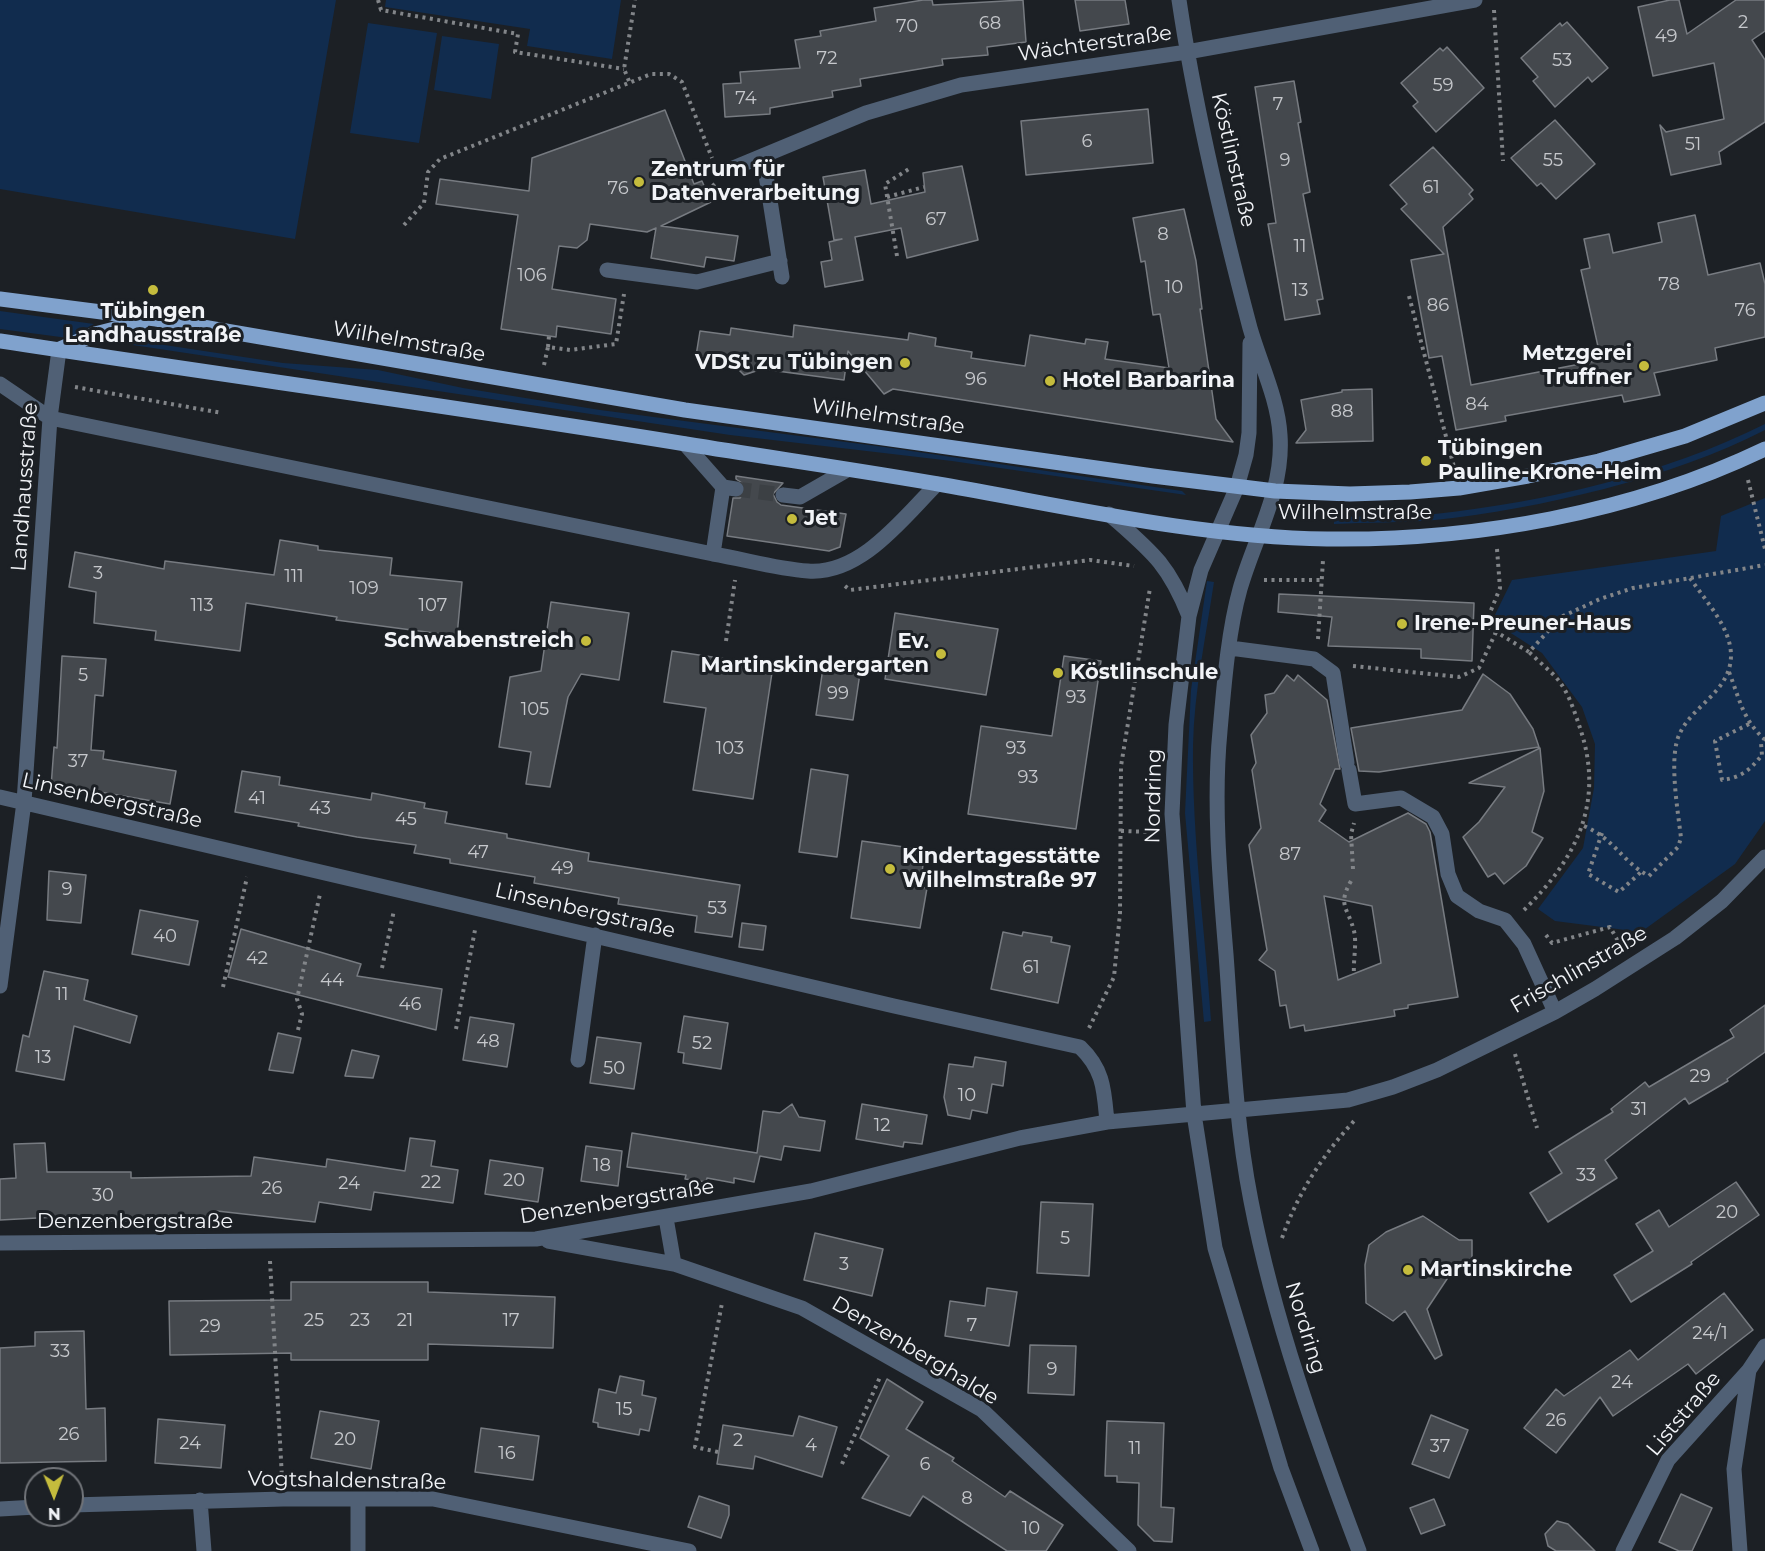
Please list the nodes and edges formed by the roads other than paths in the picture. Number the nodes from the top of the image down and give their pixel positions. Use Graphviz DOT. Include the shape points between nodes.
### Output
graph roads {
  1 [pos="1179,0"];
  2 [pos="1475,0"];
  3 [pos="1187,52"];
  4 [pos="763,156"];
  5 [pos="731,169"];
  6 [pos="780,261"];
  7 [pos="607,270"];
  8 [pos="782,277"];
  9 [pos="0,299"];
  10 [pos="156,319"];
  11 [pos="1250,328"];
  12 [pos="0,341"];
  13 [pos="59,350"];
  14 [pos="0,384"];
  15 [pos="1765,403"];
  16 [pos="50,418"];
  17 [pos="685,444"];
  18 [pos="1765,449"];
  19 [pos="847,470"];
  20 [pos="937,484"];
  21 [pos="1237,487"];
  22 [pos="1275,490"];
  23 [pos="783,495"];
  24 [pos="1109,514"];
  25 [pos="1218,530"];
  26 [pos="1261,534"];
  27 [pos="713,554"];
  28 [pos="1189,616"];
  29 [pos="1230,648"];
  30 [pos="0,797"];
  31 [pos="24,802"];
  32 [pos="1765,857"];
  33 [pos="595,935"];
  34 [pos="0,987"];
  35 [pos="1555,1012"];
  36 [pos="578,1060"];
  37 [pos="1237,1110"];
  38 [pos="1194,1114"];
  39 [pos="1107,1122"];
  40 [pos="666,1218"];
  41 [pos="536,1239"];
  42 [pos="0,1243"];
  43 [pos="674,1264"];
  44 [pos="1765,1346"];
  45 [pos="1749,1370"];
  46 [pos="358,1499"];
  47 [pos="200,1500"];
  48 [pos="84,1504"];
  49 [pos="24,1508"];
  50 [pos="0,1509"];
  51 [pos="204,1551"];
  52 [pos="358,1551"];
  53 [pos="689,1551"];
  54 [pos="1129,1551"];
  55 [pos="1312,1551"];
  56 [pos="1359,1551"];
  57 [pos="1623,1551"];
  58 [pos="1740,1551"];
  1 -- 3 [label="street, Köstlinstraße"];
  2 -- 3 [label="street, Wächterstraße"];
  3 -- 4 [label="street, Wächterstraße" via="961,85 866,113"];
  3 -- 11 [label="street, Köstlinstraße"];
  4 -- 5 [label="street, Wächterstraße"];
  4 -- 6 [label="street"];
  6 -- 7 [label="street" via="697,282"];
  6 -- 8 [label="street"];
  9 -- 10 [label="main road, Wilhelmstraße"];
  10 -- 13 [label="main road" via="115,327"];
  10 -- 21 [label="main road, Wilhelmstraße" via="686,410"];
  11 -- 21 [label="street, Köstlinstraße" via="1249,433"];
  11 -- 22 [label="street, Köstlinstraße" via="1280,435"];
  12 -- 13 [label="main road, Wilhelmstraße"];
  13 -- 16 [label="street, Landhausstraße"];
  13 -- 17 [label="main road, Wilhelmstraße"];
  14 -- 16 [label="street"];
  15 -- 22 [label="main road, Wilhelmstraße" via="1685,436 1599,461 1459,488 1350,494"];
  16 -- 27 [label="street"];
  16 -- 31 [label="street, Landhausstraße"];
  17 -- 19 [label="main road, Wilhelmstraße"];
  17 -- 27 [label="street" via="730,488"];
  18 -- 26 [label="main road, Wilhelmstraße" via="1669,486 1608,504 1495,527 1384,538"];
  19 -- 20 [label="main road, Wilhelmstraße"];
  19 -- 23 [label="street" via="800,497"];
  20 -- 24 [label="main road, Wilhelmstraße"];
  20 -- 27 [label="street" via="875,546 851,563 810,571"];
  21 -- 22 [label="main road, Wilhelmstraße"];
  21 -- 25 [label="street, Nordring"];
  22 -- 26 [label="street, Nordring"];
  24 -- 25 [label="main road, Wilhelmstraße"];
  24 -- 28 [label="street" via="1158,558 1177,587"];
  25 -- 26 [label="main road, Wilhelmstraße"];
  25 -- 28 [label="street, Nordring" via="1201,570"];
  26 -- 29 [label="street, Nordring" via="1239,592"];
  28 -- 38 [label="street, Nordring" via="1176,725 1172,814"];
  29 -- 35 [label="street" via="1314,659 1333,673 1355,804 1401,798 1433,817 1442,834 1448,874 1457,896 1479,911 1505,920 1524,944"];
  29 -- 37 [label="street, Nordring" via="1219,734 1217,810"];
  30 -- 31 [label="street, Linsenbergstraße"];
  31 -- 33 [label="street, Linsenbergstraße"];
  31 -- 34 [label="street, Landhausstraße"];
  32 -- 35 [label="street, Frischlinstraße" via="1722,901 1675,939"];
  33 -- 36 [label="street"];
  33 -- 39 [label="street, Linsenbergstraße" via="1080,1047 1094,1061 1103,1084"];
  35 -- 37 [label="street, Frischlinstraße" via="1437,1070 1393,1087 1348,1100"];
  37 -- 38 [label="street"];
  37 -- 56 [label="street, Nordring" via="1250,1198 1270,1286 1322,1454"];
  38 -- 39 [label="street, Denzenbergstraße"];
  38 -- 55 [label="street, Nordring" via="1215,1248 1281,1468"];
  39 -- 40 [label="street, Denzenbergstraße" via="1020,1138 812,1191"];
  40 -- 41 [label="street, Denzenbergstraße"];
  40 -- 43 [label="street"];
  41 -- 42 [label="street, Denzenbergstraße"];
  41 -- 43 [label="street, Denzenberghalde"];
  43 -- 54 [label="street, Denzenberghalde" via="802,1308 982,1410"];
  44 -- 45 [label="street, Liststraße"];
  45 -- 57 [label="street, Liststraße" via="1668,1460"];
  45 -- 58 [label="street, Liststraße" via="1734,1469"];
  46 -- 47 [label="street, Vogtshaldenstraße"];
  46 -- 52 [label="street"];
  46 -- 53 [label="street, Vogtshaldenstraße" via="434,1499"];
  47 -- 48 [label="street, Vogtshaldenstraße"];
  47 -- 51 [label="street"];
  49 -- 50 [label="street"];
}
